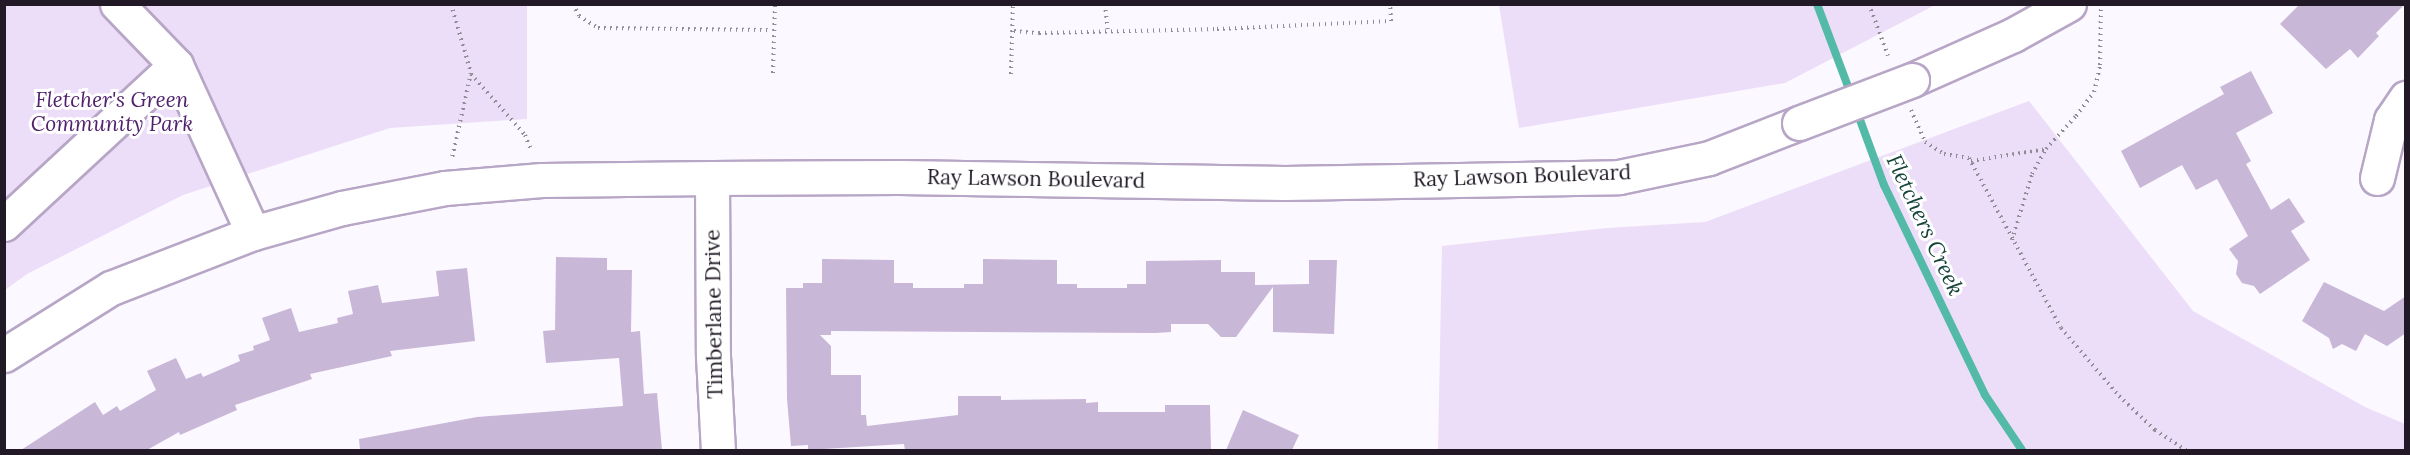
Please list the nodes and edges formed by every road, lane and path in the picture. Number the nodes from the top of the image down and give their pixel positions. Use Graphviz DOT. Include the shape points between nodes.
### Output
graph roads {
  1 [pos="117,4"];
  2 [pos="451,4"];
  3 [pos="573,4"];
  4 [pos="775,4"];
  5 [pos="1013,4"];
  6 [pos="1105,4"];
  7 [pos="1390,4"];
  8 [pos="1869,4"];
  9 [pos="2069,4"];
  10 [pos="2101,4"];
  11 [pos="772,30"];
  12 [pos="1014,31"];
  13 [pos="1108,31"];
  14 [pos="176,65"];
  15 [pos="471,73"];
  16 [pos="773,73"];
  17 [pos="1011,74"];
  18 [pos="1905,85"];
  19 [pos="2406,98"];
  20 [pos="2046,149"];
  21 [pos="1970,161"];
  22 [pos="712,178"];
  23 [pos="2377,178"];
  24 [pos="542,180"];
  25 [pos="445,188"];
  26 [pos="4,224"];
  27 [pos="253,233"];
  28 [pos="2012,240"];
  29 [pos="4,355"];
  30 [pos="717,450"];
  31 [pos="2186,450"];
  1 -- 14 [label="street"];
  2 -- 15 [label="path"];
  3 -- 11 [label="path" via="579,16 598,28"];
  4 -- 11 [label="path"];
  5 -- 12 [label="path"];
  6 -- 13 [label="path"];
  7 -- 13 [label="path" via="1391,21"];
  8 -- 18 [label="path"];
  9 -- 18 [label="street, Ray Lawson Boulevard"];
  10 -- 20 [label="path" via="2100,65 2094,92"];
  11 -- 16 [label="path"];
  12 -- 13 [label="path"];
  12 -- 17 [label="path"];
  14 -- 26 [label="street"];
  14 -- 27 [label="street"];
  15 -- 24 [label="path" via="525,135"];
  15 -- 25 [label="path"];
  18 -- 21 [label="path" via="1925,142 1944,154"];
  18 -- 22 [label="street, Ray Lawson Boulevard, bridge" via="1709,158 1619,177 1285,183"];
  19 -- 23 [label="street" via="2391,120"];
  20 -- 21 [label="path"];
  20 -- 28 [label="path" via="2032,174"];
  21 -- 28 [label="path"];
  22 -- 24 [label="street, Ray Lawson Boulevard"];
  22 -- 30 [label="street, Timberlane Drive"];
  24 -- 25 [label="street, Ray Lawson Boulevard"];
  25 -- 27 [label="street, Ray Lawson Boulevard" via="342,208"];
  27 -- 29 [label="street, Ray Lawson Boulevard" via="111,288"];
  28 -- 31 [label="path" via="2061,328 2119,396 2155,430"];
}
